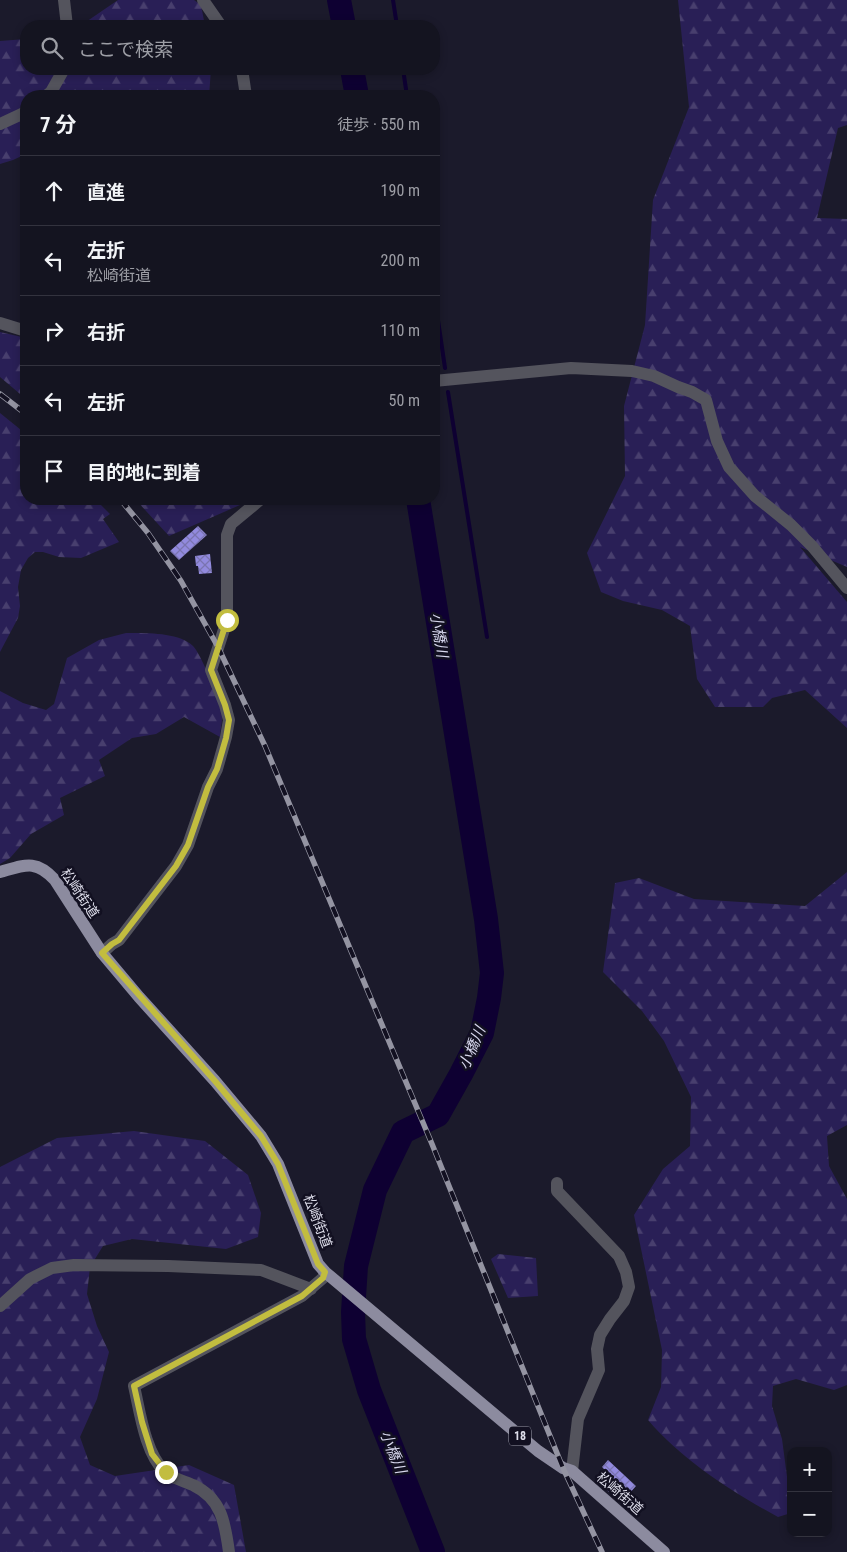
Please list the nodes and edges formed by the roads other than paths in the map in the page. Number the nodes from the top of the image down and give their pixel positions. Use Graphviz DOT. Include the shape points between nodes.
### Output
graph roads {
  1 [pos="64,0"];
  2 [pos="203,0"];
  3 [pos="66,20"];
  4 [pos="217,20"];
  5 [pos="61,75"];
  6 [pos="243,75"];
  7 [pos="52,90"];
  8 [pos="246,90"];
  9 [pos="20,115"];
  10 [pos="0,124"];
  11 [pos="0,323"];
  12 [pos="20,330"];
  13 [pos="440,380"];
  14 [pos="254,505"];
  15 [pos="847,588"];
  16 [pos="0,872"];
  17 [pos="102,953"];
  18 [pos="557,1184"];
  19 [pos="328,1274"];
  20 [pos="311,1289"];
  21 [pos="0,1306"];
  22 [pos="572,1471"];
  23 [pos="229,1552"];
  24 [pos="664,1552"];
  1 -- 3 [label="street"];
  2 -- 4 [label="street"];
  5 -- 7 [label="street"];
  6 -- 8 [label="street"];
  9 -- 10 [label="street"];
  11 -- 12 [label="street"];
  13 -- 15 [label="street" via="586,368 632,371 654,376 692,392 706,400 717,441 729,467 755,496 798,532"];
  14 -- 17 [label="street" via="231,524 227,535 227,620 211,670 229,720 217,769 188,845 176,866 119,940"];
  16 -- 17 [label="main road, 松崎街道 / 18" via="29,865 46,870"];
  17 -- 19 [label="main road, 松崎街道 / 18" via="261,1136 278,1164 318,1264"];
  18 -- 22 [label="street" via="557,1192 619,1256 629,1287 624,1301 600,1335 597,1349 599,1370 578,1419"];
  19 -- 20 [label="street"];
  19 -- 22 [label="main road, 松崎街道 / 18" via="538,1452"];
  20 -- 21 [label="street" via="261,1270 74,1265 52,1268 30,1279"];
  20 -- 23 [label="street" via="134,1386 152,1454 166,1472 204,1490 218,1507 226,1525"];
  22 -- 24 [label="main road, 松崎街道 / 18"];
}
